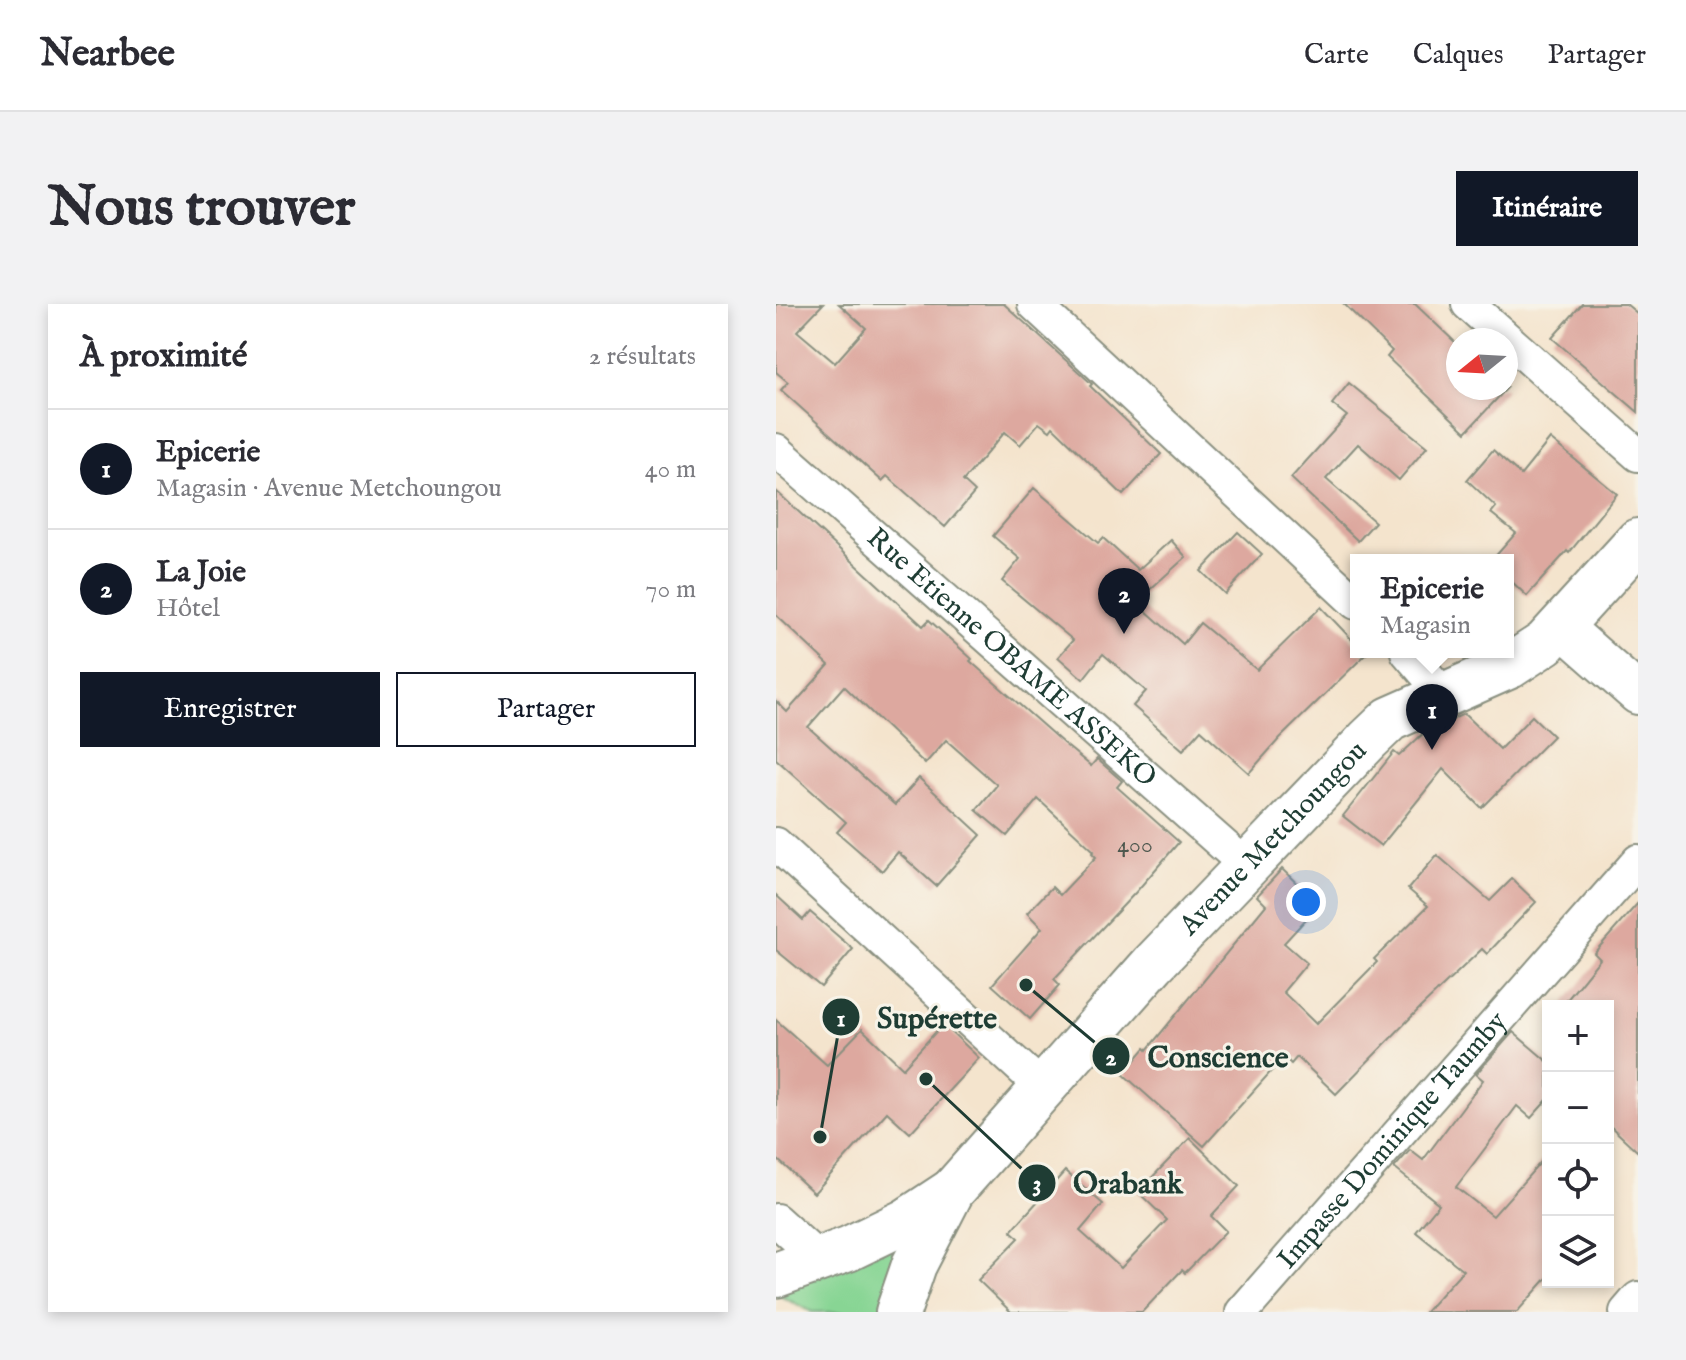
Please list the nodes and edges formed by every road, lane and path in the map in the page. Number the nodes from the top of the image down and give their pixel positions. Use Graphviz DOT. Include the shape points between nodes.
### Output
graph roads {
  1 [pos="1034,304"];
  2 [pos="1468,304"];
  3 [pos="776,450"];
  4 [pos="1638,455"];
  5 [pos="1638,541"];
  6 [pos="1350,597"];
  7 [pos="1562,627"];
  8 [pos="1412,658"];
  9 [pos="1443,694"];
  10 [pos="1638,694"];
  11 [pos="776,844"];
  12 [pos="1638,861"];
  13 [pos="1247,866"];
  14 [pos="1042,1087"];
  15 [pos="952,1191"];
  16 [pos="776,1220"];
  17 [pos="819,1259"];
  18 [pos="776,1275"];
  19 [pos="1638,1298"];
  20 [pos="898,1312"];
  21 [pos="1242,1312"];
  22 [pos="1626,1312"];
  1 -- 6 [label="street"];
  2 -- 4 [label="street"];
  3 -- 13 [label="street, Rue Etienne OBAME ASSEKO"];
  5 -- 7 [label="main road, Avenue Metchoungou"];
  7 -- 9 [label="main road, Avenue Metchoungou" via="1510,666"];
  7 -- 10 [label="street"];
  8 -- 9 [label="street"];
  9 -- 13 [label="main road, Avenue Metchoungou" via="1390,719"];
  11 -- 14 [label="street"];
  12 -- 21 [label="street, Impasse Dominique Taumby"];
  13 -- 14 [label="main road, Avenue Metchoungou"];
  14 -- 15 [label="main road, Avenue Metchoungou"];
  15 -- 17 [label="main road" via="906,1221"];
  15 -- 20 [label="main road" via="914,1265"];
  16 -- 17 [label="street"];
  17 -- 18 [label="main road"];
  19 -- 22 [label="street"];
}
